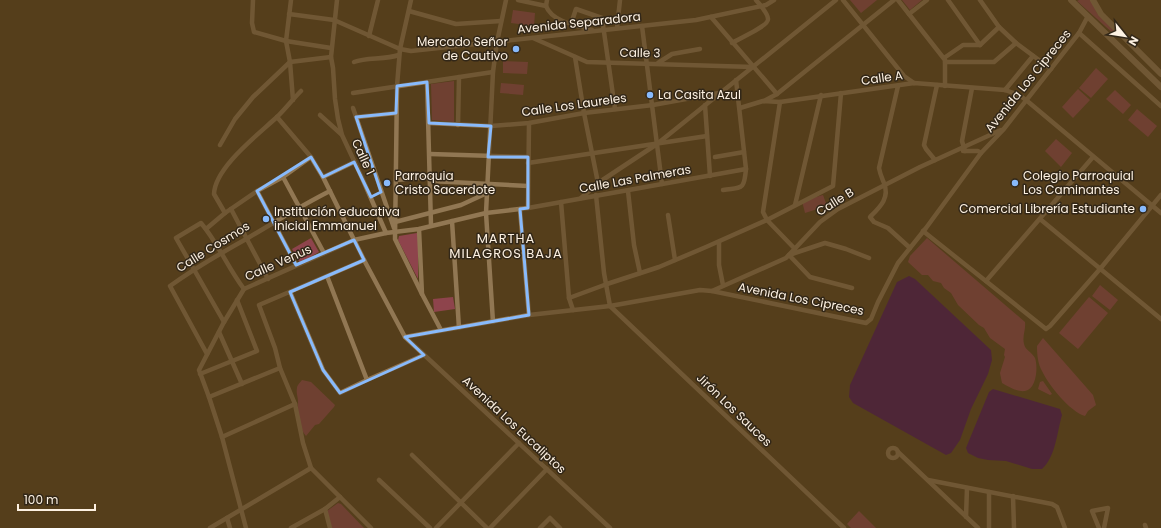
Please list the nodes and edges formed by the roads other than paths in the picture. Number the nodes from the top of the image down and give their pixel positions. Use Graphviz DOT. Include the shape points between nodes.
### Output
graph roads {
  1 [pos="253,0"];
  2 [pos="291,0"];
  3 [pos="337,0"];
  4 [pos="378,0"];
  5 [pos="411,0"];
  6 [pos="506,0"];
  7 [pos="518,0"];
  8 [pos="547,0"];
  9 [pos="620,0"];
  10 [pos="756,0"];
  11 [pos="774,0"];
  12 [pos="836,0"];
  13 [pos="843,0"];
  14 [pos="894,0"];
  15 [pos="898,0"];
  16 [pos="928,0"];
  17 [pos="948,0"];
  18 [pos="980,0"];
  19 [pos="1071,0"];
  20 [pos="1094,0"];
  21 [pos="760,5"];
  22 [pos="546,6"];
  23 [pos="409,11"];
  24 [pos="289,14"];
  25 [pos="909,14"];
  26 [pos="1088,16"];
  27 [pos="711,17"];
  28 [pos="334,20"];
  29 [pos="501,21"];
  30 [pos="571,24"];
  31 [pos="863,25"];
  32 [pos="642,26"];
  33 [pos="999,27"];
  34 [pos="618,28"];
  35 [pos="604,30"];
  36 [pos="594,31"];
  37 [pos="1079,33"];
  38 [pos="369,36"];
  39 [pos="532,38"];
  40 [pos="286,41"];
  41 [pos="497,42"];
  42 [pos="732,43"];
  43 [pos="1016,43"];
  44 [pos="980,45"];
  45 [pos="331,48"];
  46 [pos="400,49"];
  47 [pos="700,49"];
  48 [pos="399,55"];
  49 [pos="1033,56"];
  50 [pos="331,57"];
  51 [pos="576,57"];
  52 [pos="945,60"];
  53 [pos="290,62"];
  54 [pos="354,62"];
  55 [pos="608,63"];
  56 [pos="647,63"];
  57 [pos="658,63"];
  58 [pos="753,67"];
  59 [pos="1051,69"];
  60 [pos="494,72"];
  61 [pos="1161,74"];
  62 [pos="459,77"];
  63 [pos="736,80"];
  64 [pos="428,82"];
  65 [pos="914,84"];
  66 [pos="937,85"];
  67 [pos="397,86"];
  68 [pos="898,86"];
  69 [pos="945,86"];
  70 [pos="1161,87"];
  71 [pos="972,88"];
  72 [pos="1005,90"];
  73 [pos="301,91"];
  74 [pos="721,92"];
  75 [pos="353,93"];
  76 [pos="841,93"];
  77 [pos="777,94"];
  78 [pos="821,96"];
  79 [pos="293,100"];
  80 [pos="1026,100"];
  81 [pos="763,101"];
  82 [pos="780,102"];
  83 [pos="653,105"];
  84 [pos="705,105"];
  85 [pos="1161,106"];
  86 [pos="353,108"];
  87 [pos="740,108"];
  88 [pos="615,109"];
  89 [pos="396,113"];
  90 [pos="584,113"];
  91 [pos="320,115"];
  92 [pos="277,117"];
  93 [pos="356,117"];
  94 [pos="429,123"];
  95 [pos="529,123"];
  96 [pos="458,125"];
  97 [pos="491,126"];
  98 [pos="1003,130"];
  99 [pos="342,135"];
  100 [pos="707,136"];
  101 [pos="658,144"];
  102 [pos="220,145"];
  103 [pos="964,149"];
  104 [pos="744,152"];
  105 [pos="982,153"];
  106 [pos="430,154"];
  107 [pos="592,154"];
  108 [pos="311,157"];
  109 [pos="488,157"];
  110 [pos="528,157"];
  111 [pos="715,157"];
  112 [pos="1093,157"];
  113 [pos="935,160"];
  114 [pos="354,162"];
  115 [pos="528,163"];
  116 [pos="746,169"];
  117 [pos="710,176"];
  118 [pos="283,177"];
  119 [pos="323,177"];
  120 [pos="430,179"];
  121 [pos="396,180"];
  122 [pos="598,183"];
  123 [pos="487,184"];
  124 [pos="662,184"];
  125 [pos="885,185"];
  126 [pos="528,186"];
  127 [pos="723,190"];
  128 [pos="257,191"];
  129 [pos="330,191"];
  130 [pos="628,191"];
  131 [pos="487,193"];
  132 [pos="596,196"];
  133 [pos="1161,196"];
  134 [pos="581,198"];
  135 [pos="561,202"];
  136 [pos="795,205"];
  137 [pos="1152,206"];
  138 [pos="299,207"];
  139 [pos="528,208"];
  140 [pos="231,209"];
  141 [pos="520,209"];
  142 [pos="225,213"];
  143 [pos="486,213"];
  144 [pos="1161,213"];
  145 [pos="431,214"];
  146 [pos="668,215"];
  147 [pos="1040,218"];
  148 [pos="767,220"];
  149 [pos="452,221"];
  150 [pos="396,222"];
  151 [pos="273,223"];
  152 [pos="431,225"];
  153 [pos="206,229"];
  154 [pos="419,229"];
  155 [pos="923,231"];
  156 [pos="395,232"];
  157 [pos="386,233"];
  158 [pos="246,239"];
  159 [pos="354,240"];
  160 [pos="719,242"];
  161 [pos="910,248"];
  162 [pos="795,249"];
  163 [pos="221,253"];
  164 [pos="324,253"];
  165 [pos="790,255"];
  166 [pos="869,258"];
  167 [pos="364,260"];
  168 [pos="675,260"];
  169 [pos="296,265"];
  170 [pos="194,269"];
  171 [pos="1100,269"];
  172 [pos="640,273"];
  173 [pos="327,276"];
  174 [pos="268,279"];
  175 [pos="986,281"];
  176 [pos="607,284"];
  177 [pos="723,285"];
  178 [pos="852,288"];
  179 [pos="244,289"];
  180 [pos="712,291"];
  181 [pos="290,292"];
  182 [pos="422,294"];
  183 [pos="569,298"];
  184 [pos="237,300"];
  185 [pos="610,306"];
  186 [pos="573,310"];
  187 [pos="529,315"];
  188 [pos="1161,319"];
  189 [pos="224,322"];
  190 [pos="493,322"];
  191 [pos="459,328"];
  192 [pos="441,330"];
  193 [pos="219,332"];
  194 [pos="404,337"];
  195 [pos="207,354"];
  196 [pos="424,355"];
  197 [pos="232,361"];
  198 [pos="280,368"];
  199 [pos="200,372"];
  200 [pos="367,380"];
  201 [pos="242,384"];
  202 [pos="209,397"];
  203 [pos="295,404"];
  204 [pos="222,437"];
  205 [pos="519,443"];
  206 [pos="898,452"];
  207 [pos="412,455"];
  208 [pos="311,468"];
  209 [pos="547,469"];
  210 [pos="379,480"];
  211 [pos="928,480"];
  212 [pos="968,488"];
  213 [pos="989,492"];
  214 [pos="1013,496"];
  215 [pos="340,497"];
  216 [pos="461,502"];
  217 [pos="325,509"];
  218 [pos="242,510"];
  219 [pos="966,517"];
  220 [pos="227,518"];
  221 [pos="210,528"];
  222 [pos="230,528"];
  223 [pos="246,528"];
  224 [pos="291,528"];
  225 [pos="330,528"];
  226 [pos="371,528"];
  227 [pos="430,528"];
  228 [pos="436,528"];
  229 [pos="487,528"];
  230 [pos="490,528"];
  231 [pos="540,528"];
  232 [pos="560,528"];
  233 [pos="610,528"];
  234 [pos="844,528"];
  235 [pos="978,528"];
  236 [pos="989,528"];
  237 [pos="1014,528"];
  238 [pos="1065,528"];
  239 [pos="1099,528"];
  240 [pos="1104,528"];
  1 -- 40 [label="street" via="254,32"];
  2 -- 24 [label="street"];
  3 -- 28 [label="street, Calle 1"];
  4 -- 38 [label="street"];
  5 -- 23 [label="street"];
  6 -- 29 [label="street"];
  7 -- 22 [label="street"];
  8 -- 22 [label="street"];
  9 -- 34 [label="street, Calle 3"];
  10 -- 21 [label="street"];
  11 -- 21 [label="street, Avenida Separadora" via="769,4"];
  12 -- 58 [label="street"];
  13 -- 31 [label="street"];
  14 -- 31 [label="street"];
  15 -- 25 [label="street"];
  16 -- 25 [label="street"];
  17 -- 44 [label="street"];
  18 -- 33 [label="street"];
  19 -- 26 [label="main road"];
  20 -- 61 [label="main road" via="1101,14"];
  21 -- 27 [label="street, Avenida Separadora"];
  21 -- 42 [label="street" via="768,22"];
  22 -- 30 [label="street" via="552,15"];
  23 -- 29 [label="street" via="456,24"];
  23 -- 46 [label="street"];
  24 -- 28 [label="street, Avenida Separadora"];
  24 -- 40 [label="street"];
  25 -- 52 [label="street"];
  26 -- 37 [label="street, Avenida Los Cipreces"];
  26 -- 70 [label="main road"];
  27 -- 32 [label="street, Avenida Separadora"];
  27 -- 42 [label="street"];
  28 -- 38 [label="street, Avenida Separadora"];
  28 -- 45 [label="street, Calle 1"];
  29 -- 41 [label="street"];
  30 -- 35 [label="street" via="576,9 601,17"];
  30 -- 36 [label="street"];
  31 -- 65 [label="street" via="904,76"];
  31 -- 77 [label="street"];
  32 -- 34 [label="street, Avenida Separadora"];
  32 -- 56 [label="street"];
  33 -- 43 [label="street"];
  33 -- 44 [label="street"];
  34 -- 35 [label="street, Avenida Separadora"];
  35 -- 36 [label="street, Avenida Separadora"];
  35 -- 55 [label="street"];
  36 -- 39 [label="street, Avenida Separadora"];
  37 -- 59 [label="street, Avenida Los Cipreces"];
  37 -- 85 [label="street"];
  38 -- 46 [label="street, Avenida Separadora"];
  39 -- 41 [label="street, Avenida Separadora"];
  39 -- 51 [label="street, Calle 3"];
  40 -- 45 [label="street"];
  40 -- 53 [label="street"];
  41 -- 46 [label="street, Avenida Separadora" via="411,51"];
  41 -- 60 [label="street"];
  42 -- 58 [label="street"];
  43 -- 49 [label="street"];
  43 -- 52 [label="street" via="994,62"];
  44 -- 52 [label="street" via="963,45"];
  45 -- 50 [label="street, Calle 1"];
  46 -- 48 [label="street"];
  47 -- 57 [label="street" via="672,54"];
  48 -- 54 [label="street"];
  48 -- 67 [label="street"];
  49 -- 59 [label="street"];
  49 -- 72 [label="street"];
  50 -- 53 [label="street"];
  50 -- 99 [label="street, Calle 1"];
  51 -- 55 [label="street, Calle 3" via="587,62"];
  51 -- 90 [label="street"];
  52 -- 69 [label="street"];
  53 -- 79 [label="street"];
  53 -- 102 [label="street" via="253,97 235,119"];
  55 -- 56 [label="street, Calle 3"];
  55 -- 88 [label="street"];
  56 -- 57 [label="street, Calle 3"];
  56 -- 83 [label="street"];
  57 -- 58 [label="street, Calle 3"];
  58 -- 63 [label="street"];
  58 -- 77 [label="street"];
  59 -- 80 [label="street, Avenida Los Cipreces"];
  60 -- 62 [label="street"];
  60 -- 97 [label="street"];
  62 -- 64 [label="street"];
  62 -- 96 [label="street"];
  63 -- 74 [label="street"];
  63 -- 87 [label="street"];
  64 -- 67 [label="street"];
  64 -- 94 [label="street"];
  65 -- 66 [label="street, Calle A"];
  65 -- 68 [label="street, Calle A"];
  66 -- 69 [label="street, Calle A"];
  66 -- 113 [label="street" via="924,145"];
  67 -- 75 [label="street"];
  67 -- 89 [label="street"];
  68 -- 76 [label="street, Calle A"];
  68 -- 125 [label="street" via="879,168 880,177"];
  69 -- 71 [label="street, Calle A"];
  71 -- 72 [label="street, Calle A"];
  71 -- 103 [label="street" via="962,141"];
  72 -- 80 [label="street, Calle A"];
  73 -- 79 [label="street"];
  74 -- 83 [label="street, Calle Los Laureles"];
  74 -- 84 [label="street"];
  76 -- 78 [label="street, Calle A"];
  76 -- 136 [label="street" via="833,186"];
  77 -- 81 [label="street"];
  78 -- 82 [label="street, Calle A"];
  78 -- 136 [label="street"];
  79 -- 92 [label="street"];
  80 -- 98 [label="street, Avenida Los Cipreces"];
  80 -- 112 [label="street, Calle A"];
  81 -- 82 [label="street, Calle A"];
  81 -- 87 [label="street, Calle A"];
  82 -- 148 [label="street" via="763,212"];
  83 -- 88 [label="street, Calle Los Laureles"];
  83 -- 101 [label="street"];
  84 -- 100 [label="street"];
  84 -- 101 [label="street"];
  86 -- 93 [label="street"];
  87 -- 104 [label="street"];
  88 -- 90 [label="street, Calle Los Laureles"];
  89 -- 93 [label="street"];
  89 -- 121 [label="street"];
  90 -- 95 [label="street, Calle Los Laureles"];
  90 -- 107 [label="street"];
  91 -- 99 [label="street"];
  92 -- 108 [label="street"];
  92 -- 142 [label="street" via="254,137 217,180 214,194"];
  93 -- 156 [label="street"];
  94 -- 96 [label="street, Calle Los Laureles"];
  94 -- 106 [label="street"];
  95 -- 97 [label="street, Calle Los Laureles"];
  95 -- 110 [label="street"];
  96 -- 97 [label="street, Calle Los Laureles"];
  97 -- 109 [label="street"];
  98 -- 103 [label="street, Calle B"];
  98 -- 105 [label="street, Avenida Los Cipreces"];
  99 -- 114 [label="street, Calle 1"];
  100 -- 101 [label="street"];
  100 -- 117 [label="street"];
  101 -- 107 [label="street"];
  101 -- 122 [label="street"];
  101 -- 124 [label="street"];
  103 -- 105 [label="street"];
  103 -- 113 [label="street, Calle B"];
  104 -- 111 [label="street"];
  104 -- 116 [label="street"];
  105 -- 155 [label="street, Avenida Los Cipreces"];
  106 -- 109 [label="street"];
  106 -- 120 [label="street"];
  107 -- 115 [label="street"];
  107 -- 122 [label="street"];
  108 -- 118 [label="street"];
  108 -- 119 [label="street"];
  109 -- 110 [label="street"];
  109 -- 123 [label="street"];
  110 -- 115 [label="street"];
  112 -- 137 [label="street, Calle A"];
  112 -- 147 [label="street"];
  113 -- 125 [label="street, Calle B"];
  114 -- 119 [label="street"];
  114 -- 157 [label="street, Calle 1"];
  115 -- 126 [label="street"];
  116 -- 117 [label="street, Calle Las Palmeras"];
  116 -- 127 [label="street" via="743,186"];
  117 -- 124 [label="street, Calle Las Palmeras"];
  118 -- 128 [label="street"];
  118 -- 138 [label="street"];
  119 -- 129 [label="street"];
  120 -- 121 [label="street"];
  120 -- 123 [label="street"];
  120 -- 145 [label="street"];
  121 -- 150 [label="street"];
  122 -- 134 [label="street"];
  123 -- 126 [label="street"];
  123 -- 131 [label="street"];
  124 -- 130 [label="street, Calle Las Palmeras"];
  125 -- 161 [label="street" via="886,196 883,203 870,217 874,222 888,228"];
  125 -- 162 [label="street, Calle B" via="826,217"];
  126 -- 139 [label="street"];
  128 -- 140 [label="street"];
  128 -- 151 [label="street"];
  129 -- 138 [label="street, Calle Cosmos"];
  129 -- 159 [label="street"];
  130 -- 132 [label="street, Calle Las Palmeras"];
  130 -- 172 [label="street"];
  131 -- 143 [label="street"];
  131 -- 145 [label="street" via="461,205"];
  132 -- 134 [label="street, Calle Las Palmeras"];
  132 -- 176 [label="street"];
  133 -- 137 [label="street"];
  134 -- 135 [label="street, Calle Las Palmeras"];
  135 -- 139 [label="street, Calle Las Palmeras"];
  135 -- 183 [label="street"];
  136 -- 148 [label="street"];
  137 -- 144 [label="street, Calle A"];
  137 -- 171 [label="street"];
  138 -- 151 [label="street, Calle Cosmos"];
  138 -- 164 [label="street"];
  139 -- 141 [label="street, Calle Las Palmeras"];
  140 -- 142 [label="street"];
  140 -- 158 [label="street"];
  141 -- 143 [label="street, Calle Las Palmeras"];
  141 -- 187 [label="street"];
  142 -- 153 [label="street"];
  143 -- 149 [label="street, Calle Las Palmeras"];
  143 -- 190 [label="street"];
  145 -- 150 [label="street"];
  145 -- 152 [label="street"];
  146 -- 168 [label="street"];
  147 -- 171 [label="street"];
  147 -- 175 [label="street"];
  148 -- 160 [label="street"];
  148 -- 162 [label="street"];
  149 -- 152 [label="street, Calle Las Palmeras"];
  149 -- 191 [label="street"];
  150 -- 156 [label="street"];
  151 -- 158 [label="street, Calle Cosmos"];
  151 -- 169 [label="street"];
  152 -- 154 [label="street, Calle Las Palmeras"];
  153 -- 163 [label="street"];
  153 -- 170 [label="street" via="201,223 176,238"];
  154 -- 156 [label="street, Calle Las Palmeras"];
  154 -- 182 [label="street"];
  155 -- 161 [label="street, Avenida Los Cipreces"];
  155 -- 175 [label="street"];
  156 -- 157 [label="street"];
  156 -- 182 [label="street" via="395,239"];
  157 -- 159 [label="street, Calle Venus"];
  158 -- 163 [label="street, Calle Cosmos"];
  158 -- 174 [label="street"];
  159 -- 164 [label="street, Calle Venus"];
  159 -- 167 [label="street"];
  160 -- 168 [label="street"];
  160 -- 177 [label="street" via="719,265"];
  161 -- 180 [label="street, Avenida Los Cipreces" via="898,264 871,319 866,323"];
  162 -- 165 [label="street, Calle B"];
  163 -- 170 [label="street, Calle Cosmos"];
  163 -- 179 [label="street" via="232,274"];
  164 -- 169 [label="street, Calle Venus"];
  165 -- 166 [label="street" via="825,243"];
  165 -- 177 [label="street, Calle B"];
  165 -- 178 [label="street" via="810,277"];
  167 -- 173 [label="street"];
  167 -- 194 [label="street"];
  168 -- 172 [label="street"];
  169 -- 174 [label="street, Calle Venus"];
  170 -- 189 [label="street"];
  170 -- 195 [label="street, Calle Cosmos" via="170,286"];
  171 -- 175 [label="street" via="1046,329"];
  171 -- 188 [label="street"];
  172 -- 176 [label="street"];
  173 -- 181 [label="street"];
  173 -- 200 [label="street"];
  174 -- 179 [label="street, Calle Venus"];
  176 -- 183 [label="street"];
  176 -- 185 [label="street"];
  177 -- 180 [label="street, Calle B"];
  179 -- 184 [label="street, Calle Venus"];
  180 -- 185 [label="street, Avenida Los Cipreces" via="700,290"];
  181 -- 198 [label="street" via="260,305"];
  181 -- 200 [label="street" via="323,370 340,393"];
  182 -- 192 [label="street"];
  183 -- 186 [label="street"];
  184 -- 189 [label="street, Calle Venus"];
  184 -- 197 [label="street" via="257,351"];
  185 -- 186 [label="street, Avenida Los Cipreces"];
  185 -- 234 [label="street, Jirón Los Sauces"];
  186 -- 187 [label="street, Avenida Los Cipreces"];
  187 -- 190 [label="street, Avenida Los Cipreces"];
  189 -- 193 [label="street, Calle Venus"];
  190 -- 191 [label="street, Avenida Los Cipreces"];
  191 -- 192 [label="street, Avenida Los Cipreces"];
  192 -- 194 [label="street, Avenida Los Cipreces"];
  193 -- 195 [label="street, Calle Venus"];
  193 -- 197 [label="street"];
  194 -- 196 [label="street, Avenida Los Eucaliptos"];
  195 -- 199 [label="street, Calle Venus"];
  196 -- 200 [label="street"];
  196 -- 205 [label="street, Avenida Los Eucaliptos"];
  197 -- 199 [label="street"];
  197 -- 201 [label="street"];
  198 -- 201 [label="street"];
  198 -- 203 [label="street"];
  199 -- 202 [label="street"];
  201 -- 202 [label="street"];
  202 -- 204 [label="street"];
  203 -- 204 [label="street"];
  203 -- 208 [label="street"];
  204 -- 218 [label="street"];
  205 -- 209 [label="street, Avenida Los Eucaliptos"];
  205 -- 216 [label="street"];
  206 -- 211 [label="street"];
  207 -- 216 [label="street"];
  208 -- 215 [label="street"];
  208 -- 218 [label="street"];
  209 -- 230 [label="street"];
  209 -- 233 [label="street, Avenida Los Eucaliptos"];
  210 -- 227 [label="street"];
  211 -- 212 [label="street"];
  211 -- 219 [label="street"];
  212 -- 213 [label="street"];
  212 -- 219 [label="street"];
  213 -- 214 [label="street"];
  213 -- 236 [label="street"];
  214 -- 237 [label="street"];
  214 -- 238 [label="street" via="1055,505"];
  215 -- 217 [label="street"];
  215 -- 226 [label="street"];
  216 -- 228 [label="street"];
  216 -- 229 [label="street"];
  217 -- 224 [label="street"];
  217 -- 225 [label="street"];
  218 -- 220 [label="street"];
  218 -- 223 [label="street"];
  219 -- 235 [label="street"];
  220 -- 221 [label="street"];
  220 -- 222 [label="street"];
  231 -- 232 [label="street" via="550,518"];
  239 -- 240 [label="street" via="1092,511 1108,508"];
}
